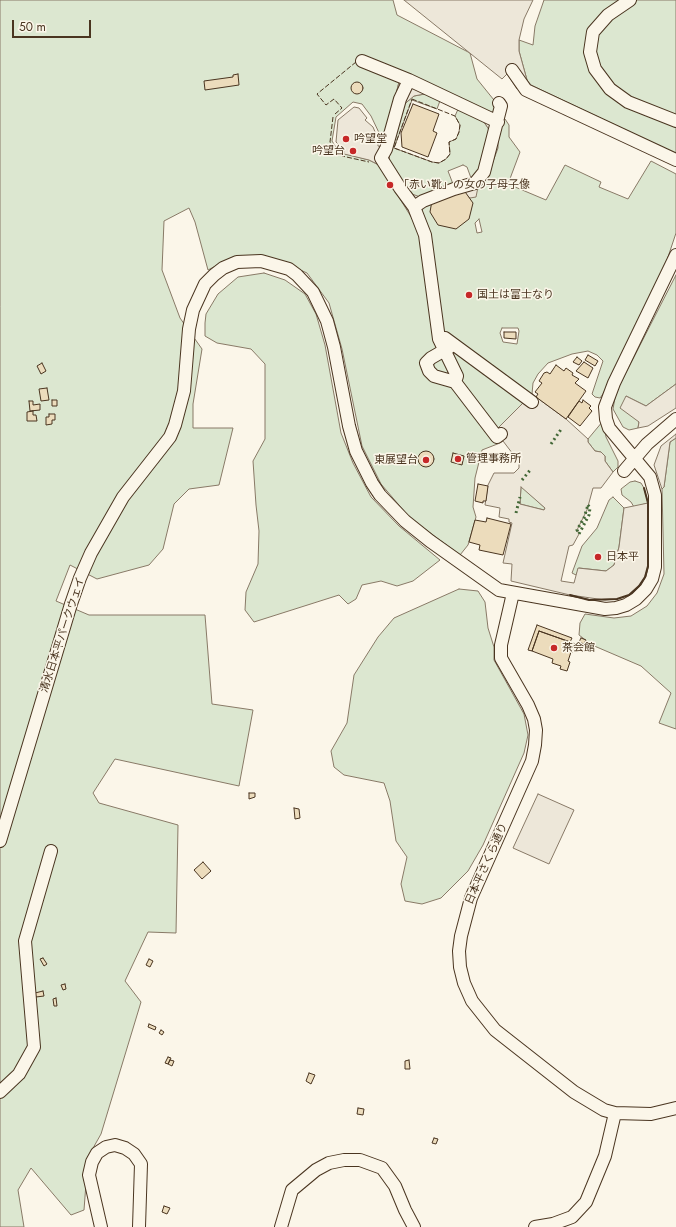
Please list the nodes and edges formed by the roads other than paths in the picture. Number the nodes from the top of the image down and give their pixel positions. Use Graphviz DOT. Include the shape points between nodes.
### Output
graph roads {
  1 [pos="630,0"];
  2 [pos="362,61"];
  3 [pos="512,70"];
  4 [pos="409,80"];
  5 [pos="499,104"];
  6 [pos="498,122"];
  7 [pos="676,122"];
  8 [pos="676,160"];
  9 [pos="414,207"];
  10 [pos="676,255"];
  11 [pos="447,345"];
  12 [pos="455,382"];
  13 [pos="532,402"];
  14 [pos="676,419"];
  15 [pos="501,434"];
  16 [pos="634,459"];
  17 [pos="624,471"];
  18 [pos="513,593"];
  19 [pos="0,841"];
  20 [pos="52,850"];
  21 [pos="0,1092"];
  22 [pos="676,1108"];
  23 [pos="616,1113"];
  24 [pos="101,1227"];
  25 [pos="139,1227"];
  26 [pos="281,1227"];
  27 [pos="414,1227"];
  28 [pos="535,1227"];
  1 -- 7 [label="street" via="608,14 593,32 590,52 595,69 610,89 628,102"];
  2 -- 4 [label="street"];
  3 -- 8 [label="street" via="526,90"];
  4 -- 6 [label="street"];
  4 -- 9 [label="street" via="400,99 386,149 381,158"];
  5 -- 6 [label="street" via="501,106"];
  6 -- 9 [label="street" via="484,172 475,183 423,201"];
  9 -- 11 [label="street" via="425,235 439,339"];
  10 -- 16 [label="street" via="605,406 609,428"];
  11 -- 12 [label="street" via="457,376"];
  11 -- 12 [label="street" via="426,363 434,376"];
  11 -- 13 [label="street" via="461,349"];
  12 -- 15 [label="street" via="497,437"];
  14 -- 16 [label="street"];
  16 -- 17 [label="street"];
  16 -- 18 [label="street" via="650,477 655,495 655,567 646,589 626,605 605,609"];
  18 -- 19 [label="street, 清水日本平パークウェイ" via="499,590 430,542 380,495 363,466 349,426 334,347 327,322 313,292 289,269 261,261 237,262 223,268 205,284 193,310 184,391 170,437 123,497 80,578"];
  18 -- 23 [label="street, 日本平さくら通り" via="501,645 501,658 534,719 535,745 532,761 471,898 461,936 461,972 472,1001 495,1030 574,1092 604,1110"];
  20 -- 21 [label="street" via="25,941 34,1047 19,1074"];
  22 -- 23 [label="street, 日本平さくら通り" via="651,1114"];
  23 -- 28 [label="street" via="605,1156 586,1202 567,1219"];
  24 -- 25 [label="street" via="89,1175 97,1153 115,1145 134,1154 141,1164"];
  26 -- 27 [label="street" via="292,1190 316,1170 329,1163 344,1160 360,1160 382,1168 395,1186"];
}
